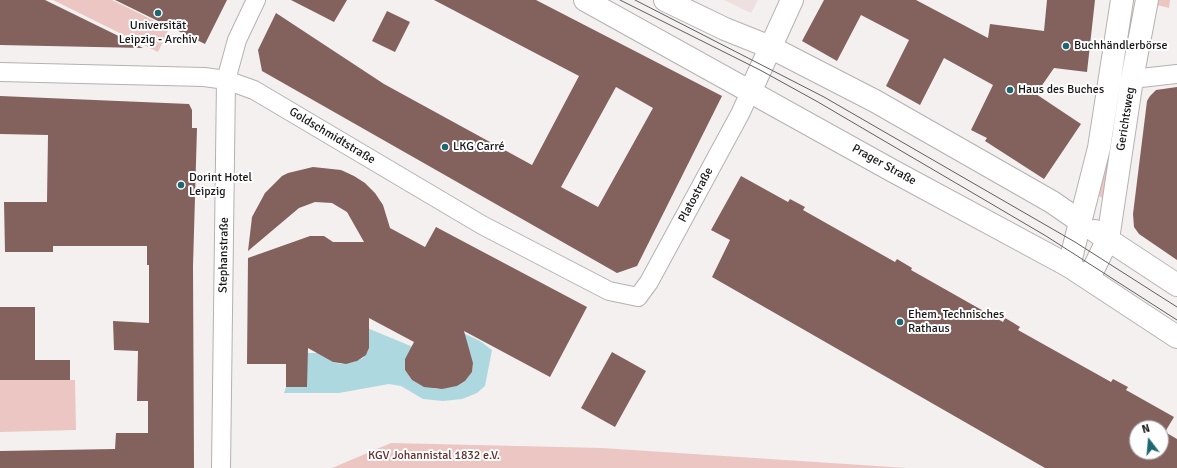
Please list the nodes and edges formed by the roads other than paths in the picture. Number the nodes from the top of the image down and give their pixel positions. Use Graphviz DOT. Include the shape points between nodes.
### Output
graph roads {
  1 [pos="256,0"];
  2 [pos="586,0"];
  3 [pos="665,0"];
  4 [pos="792,0"];
  5 [pos="1122,0"];
  6 [pos="1148,0"];
  7 [pos="770,47"];
  8 [pos="0,72"];
  9 [pos="1177,74"];
  10 [pos="1132,79"];
  11 [pos="226,80"];
  12 [pos="750,90"];
  13 [pos="1081,222"];
  14 [pos="1108,239"];
  15 [pos="1069,266"];
  16 [pos="1089,278"];
  17 [pos="1177,285"];
  18 [pos="638,297"];
  19 [pos="1177,337"];
  20 [pos="222,468"];
  1 -- 11 [label="street, Stephanstraße" via="237,40"];
  2 -- 12 [label="main road, Prager Straße"];
  3 -- 7 [label="main road"];
  4 -- 7 [label="main road"];
  5 -- 13 [label="main road, Gerichtsweg" via="1100,148"];
  6 -- 10 [label="main road, Gerichtsweg"];
  7 -- 12 [label="main road"];
  7 -- 13 [label="main road" via="875,101 1052,202"];
  8 -- 11 [label="street, Goldschmidtstraße" via="204,76"];
  9 -- 10 [label="street"];
  10 -- 14 [label="main road, Gerichtsweg"];
  11 -- 18 [label="street, Goldschmidtstraße" via="254,90 482,225 609,291"];
  11 -- 20 [label="street, Stephanstraße"];
  12 -- 15 [label="main road, Prager Straße"];
  12 -- 18 [label="street, Platostraße" via="740,114 649,282"];
  13 -- 14 [label="main road"];
  13 -- 15 [label="main road, Gerichtsweg"];
  14 -- 16 [label="main road, Gerichtsweg"];
  14 -- 17 [label="main road"];
  15 -- 16 [label="main road, Prager Straße"];
  16 -- 19 [label="main road, Prager Straße"];
}
